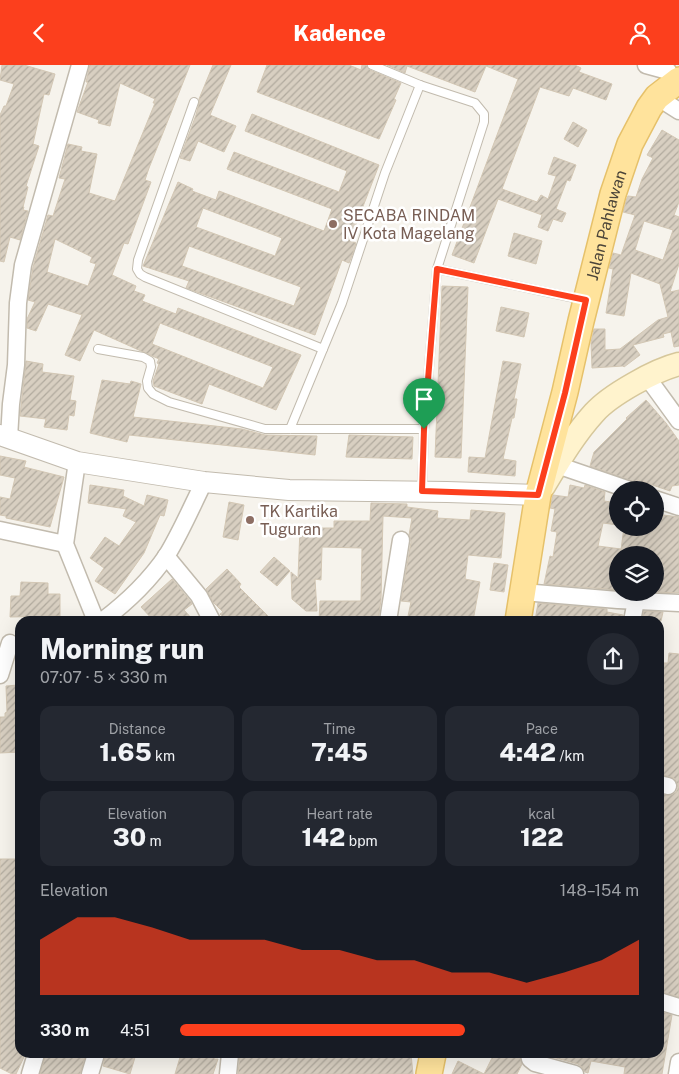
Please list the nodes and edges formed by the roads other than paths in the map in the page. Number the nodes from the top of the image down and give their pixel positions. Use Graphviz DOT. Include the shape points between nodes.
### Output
graph roads {
  1 [pos="372,65"];
  2 [pos="646,65"];
  3 [pos="75,66"];
  4 [pos="670,79"];
  5 [pos="420,85"];
  6 [pos="194,102"];
  7 [pos="679,111"];
  8 [pos="437,269"];
  9 [pos="586,300"];
  10 [pos="98,349"];
  11 [pos="323,349"];
  12 [pos="679,364"];
  13 [pos="647,377"];
  14 [pos="565,393"];
  15 [pos="595,412"];
  16 [pos="679,421"];
  17 [pos="290,429"];
  18 [pos="424,429"];
  19 [pos="5,436"];
  20 [pos="77,462"];
  21 [pos="557,465"];
  22 [pos="204,482"];
  23 [pos="609,483"];
  24 [pos="422,491"];
  25 [pos="538,495"];
  26 [pos="664,502"];
  27 [pos="679,507"];
  28 [pos="0,530"];
  29 [pos="401,539"];
  30 [pos="65,544"];
  31 [pos="166,556"];
  32 [pos="522,592"];
  33 [pos="609,599"];
  34 [pos="636,601"];
  35 [pos="679,603"];
  36 [pos="94,616"];
  37 [pos="108,616"];
  38 [pos="209,616"];
  39 [pos="389,616"];
  40 [pos="519,616"];
  41 [pos="633,616"];
  42 [pos="10,643"];
  43 [pos="0,675"];
  44 [pos="664,1002"];
  45 [pos="679,1007"];
  46 [pos="35,1058"];
  47 [pos="95,1058"];
  48 [pos="230,1058"];
  49 [pos="432,1058"];
  50 [pos="530,1058"];
  51 [pos="679,1063"];
  52 [pos="30,1074"];
  53 [pos="90,1074"];
  54 [pos="228,1074"];
  55 [pos="429,1074"];
  56 [pos="575,1074"];
  57 [pos="677,1074"];
  1 -- 5 [label="lane"];
  2 -- 4 [label="street"];
  3 -- 19 [label="street" via="23,265 16,365"];
  4 -- 7 [label="street"];
  4 -- 9 [label="main road, Jalan Pahlawan" via="649,108 621,167"];
  5 -- 8 [label="lane" via="474,103 484,114"];
  5 -- 11 [label="lane" via="385,173 342,303"];
  6 -- 11 [label="lane" via="137,269 146,277"];
  8 -- 9 [label="lane"];
  8 -- 18 [label="lane"];
  9 -- 14 [label="main road, Jalan Pahlawan"];
  10 -- 17 [label="lane" via="150,361 148,388 169,402 265,429"];
  11 -- 17 [label="lane"];
  12 -- 13 [label="main road"];
  13 -- 15 [label="main road" via="627,387"];
  13 -- 16 [label="street"];
  14 -- 15 [label="main road" via="570,406 576,410"];
  14 -- 25 [label="main road, Jalan Pahlawan"];
  15 -- 21 [label="main road"];
  17 -- 18 [label="lane"];
  18 -- 24 [label="lane"];
  19 -- 20 [label="street"];
  20 -- 22 [label="street"];
  20 -- 30 [label="street"];
  21 -- 23 [label="street"];
  21 -- 25 [label="main road"];
  22 -- 24 [label="street" via="289,490"];
  22 -- 31 [label="street"];
  24 -- 25 [label="street"];
  25 -- 32 [label="main road, Jalan Pahlawan"];
  26 -- 27 [label="street"];
  28 -- 30 [label="street"];
  29 -- 39 [label="street"];
  30 -- 36 [label="street"];
  31 -- 37 [label="street" via="156,570"];
  31 -- 38 [label="street" via="199,596"];
  32 -- 33 [label="street"];
  32 -- 40 [label="main road, Jalan Pahlawan"];
  34 -- 35 [label="street"];
  34 -- 41 [label="street"];
  42 -- 43 [label="street"];
  44 -- 45 [label="street"];
  46 -- 52 [label="street"];
  47 -- 53 [label="street"];
  48 -- 54 [label="street"];
  49 -- 55 [label="main road"];
  50 -- 56 [label="street" via="535,1063"];
  51 -- 57 [label="street"];
}
